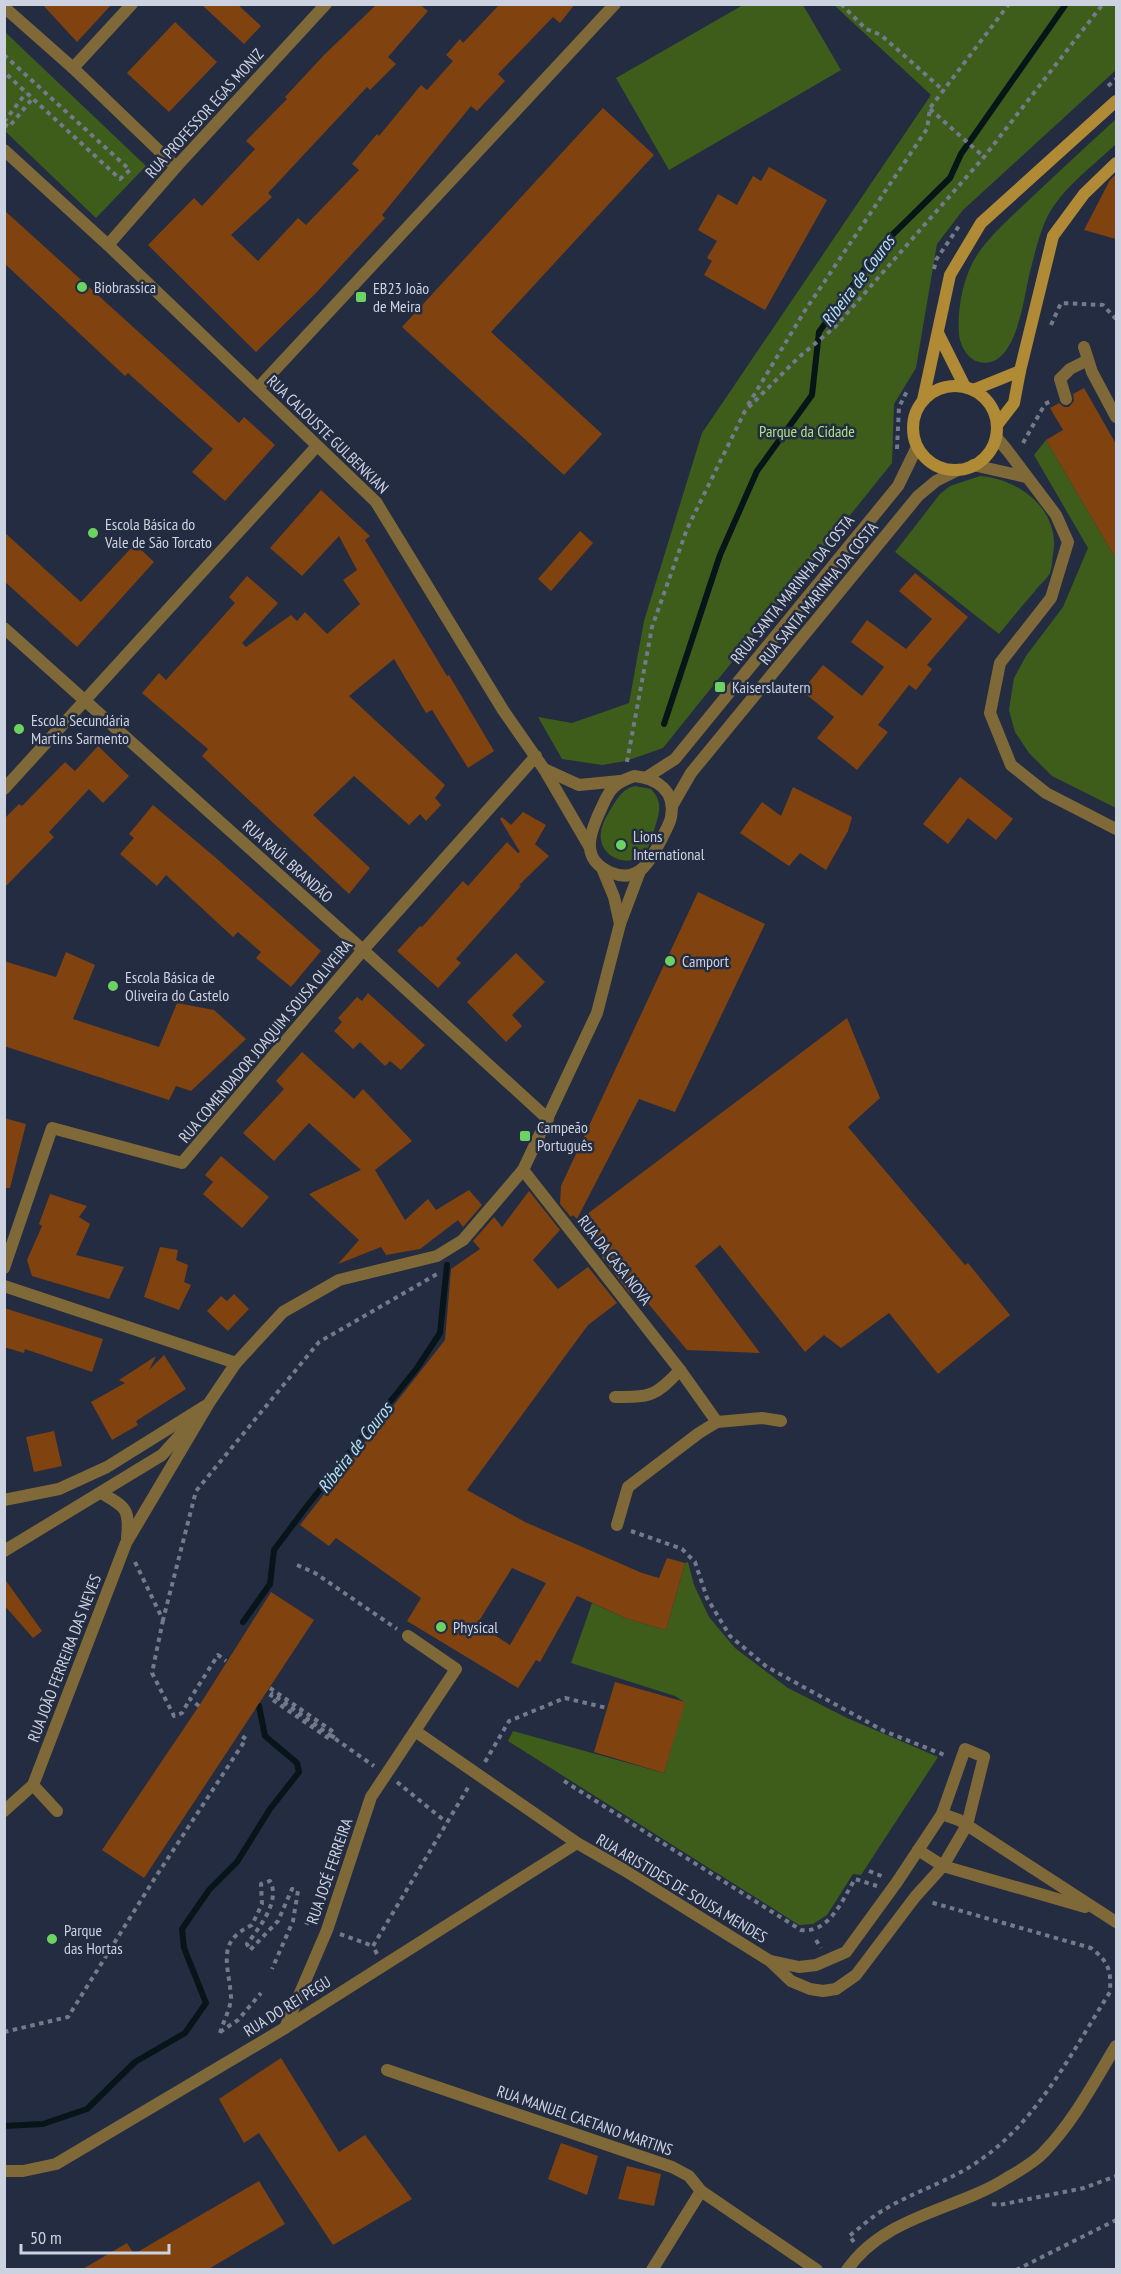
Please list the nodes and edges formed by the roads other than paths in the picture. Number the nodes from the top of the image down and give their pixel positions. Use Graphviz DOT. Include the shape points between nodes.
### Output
graph roads {
  1 [pos="132,4"];
  2 [pos="326,4"];
  3 [pos="615,4"];
  4 [pos="4,7"];
  5 [pos="73,68"];
  6 [pos="1116,101"];
  7 [pos="5,150"];
  8 [pos="1116,163"];
  9 [pos="176,167"];
  10 [pos="108,245"];
  11 [pos="938,333"];
  12 [pos="1084,347"];
  13 [pos="1088,360"];
  14 [pos="1020,371"];
  15 [pos="258,388"];
  16 [pos="969,389"];
  17 [pos="1065,396"];
  18 [pos="923,400"];
  19 [pos="1116,417"];
  20 [pos="996,431"];
  21 [pos="317,446"];
  22 [pos="917,447"];
  23 [pos="973,465"];
  24 [pos="958,470"];
  25 [pos="1026,477"];
  26 [pos="4,628"];
  27 [pos="85,702"];
  28 [pos="536,756"];
  29 [pos="544,769"];
  30 [pos="647,777"];
  31 [pos="621,781"];
  32 [pos="4,789"];
  33 [pos="672,806"];
  34 [pos="1116,829"];
  35 [pos="589,846"];
  36 [pos="602,868"];
  37 [pos="640,871"];
  38 [pos="620,924"];
  39 [pos="363,950"];
  40 [pos="548,1119"];
  41 [pos="524,1170"];
  42 [pos="4,1268"];
  43 [pos="4,1286"];
  44 [pos="236,1363"];
  45 [pos="680,1370"];
  46 [pos="615,1397"];
  47 [pos="209,1403"];
  48 [pos="781,1421"];
  49 [pos="717,1422"];
  50 [pos="101,1493"];
  51 [pos="4,1500"];
  52 [pos="617,1525"];
  53 [pos="129,1548"];
  54 [pos="4,1551"];
  55 [pos="408,1636"];
  56 [pos="416,1731"];
  57 [pos="33,1785"];
  58 [pos="4,1811"];
  59 [pos="57,1811"];
  60 [pos="942,1814"];
  61 [pos="967,1825"];
  62 [pos="577,1844"];
  63 [pos="918,1850"];
  64 [pos="943,1866"];
  65 [pos="1097,1911"];
  66 [pos="1116,1922"];
  67 [pos="770,1961"];
  68 [pos="285,2028"];
  69 [pos="1116,2046"];
  70 [pos="387,2070"];
  71 [pos="4,2170"];
  72 [pos="701,2191"];
  73 [pos="652,2270"];
  74 [pos="817,2270"];
  75 [pos="847,2270"];
  1 -- 5 [label="street"];
  2 -- 9 [label="street, RUA PROFESSOR EGAS MONIZ"];
  3 -- 15 [label="street"];
  4 -- 5 [label="street"];
  5 -- 9 [label="street"];
  6 -- 11 [label="street" via="981,223 950,275"];
  7 -- 10 [label="street, RUA CALOUSTE GULBENKIAN"];
  8 -- 14 [label="street" via="1084,194 1053,236"];
  9 -- 10 [label="street, RUA PROFESSOR EGAS MONIZ"];
  10 -- 15 [label="street, RUA CALOUSTE GULBENKIAN"];
  11 -- 16 [label="street"];
  11 -- 18 [label="street"];
  12 -- 13 [label="street"];
  13 -- 17 [label="street" via="1060,379"];
  13 -- 19 [label="street"];
  14 -- 16 [label="street"];
  14 -- 20 [label="street" via="1014,403"];
  15 -- 21 [label="street, RUA CALOUSTE GULBENKIAN"];
  16 -- 18 [label="street" via="942,388"];
  16 -- 20 [label="street" via="990,404"];
  18 -- 22 [label="street" via="913,423"];
  20 -- 23 [label="street" via="991,448"];
  20 -- 25 [label="street"];
  21 -- 27 [label="street"];
  21 -- 28 [label="street, RUA CALOUSTE GULBENKIAN" via="376,502"];
  22 -- 24 [label="street" via="934,464"];
  22 -- 30 [label="street, RRUA SANTA MARINHA DA COSTA" via="898,486 675,759"];
  23 -- 24 [label="street"];
  23 -- 25 [label="street"];
  24 -- 33 [label="street, RUA SANTA MARINHA DA COSTA" via="918,496 691,773"];
  25 -- 34 [label="street" via="1056,515 1068,542 1051,598 1000,663 990,713 1011,765 1046,793"];
  26 -- 27 [label="street, RUA RAÚL BRANDÃO"];
  27 -- 32 [label="street"];
  27 -- 39 [label="street, RUA RAÚL BRANDÃO"];
  28 -- 29 [label="street, RUA CALOUSTE GULBENKIAN"];
  28 -- 39 [label="street, RUA COMENDADOR JOAQUIM SOUSA OLIVEIRA"];
  29 -- 31 [label="street" via="579,785"];
  29 -- 35 [label="street, RUA CALOUSTE GULBENKIAN"];
  30 -- 31 [label="street"];
  30 -- 33 [label="street" via="668,793"];
  31 -- 35 [label="street" via="611,789 590,832"];
  33 -- 37 [label="street" via="671,819 650,862"];
  35 -- 36 [label="street"];
  36 -- 37 [label="street" via="614,874"];
  36 -- 38 [label="street"];
  37 -- 38 [label="street"];
  38 -- 40 [label="street" via="597,1012"];
  39 -- 40 [label="street, RUA RAÚL BRANDÃO"];
  39 -- 42 [label="street, RUA COMENDADOR JOAQUIM SOUSA OLIVEIRA" via="182,1163 52,1128"];
  40 -- 41 [label="street"];
  41 -- 44 [label="street" via="463,1240 437,1256 339,1280 283,1312"];
  41 -- 45 [label="street, RUA DA CASA NOVA"];
  43 -- 44 [label="street"];
  44 -- 47 [label="street"];
  45 -- 46 [label="street" via="648,1397"];
  45 -- 49 [label="street, RUA DA CASA NOVA"];
  47 -- 50 [label="street" via="162,1455"];
  47 -- 51 [label="street" via="107,1467 59,1489"];
  47 -- 53 [label="street"];
  48 -- 49 [label="street" via="762,1418"];
  49 -- 52 [label="street" via="628,1487"];
  50 -- 53 [label="street" via="120,1503 129,1518"];
  50 -- 54 [label="street"];
  53 -- 57 [label="street, RUA JOÃO FERREIRA DAS NEVES"];
  55 -- 56 [label="street, RUA JOSÉ FERREIRA" via="456,1670"];
  56 -- 62 [label="street, RUA ARISTIDES DE SOUSA MENDES"];
  56 -- 68 [label="street, RUA JOSÉ FERREIRA" via="371,1797 327,1930"];
  57 -- 58 [label="street"];
  57 -- 59 [label="street"];
  60 -- 61 [label="street"];
  60 -- 61 [label="street, RUA ARISTIDES DE SOUSA MENDES" via="965,1749 984,1757"];
  60 -- 63 [label="street, RUA ARISTIDES DE SOUSA MENDES"];
  61 -- 64 [label="street, RUA ARISTIDES DE SOUSA MENDES"];
  61 -- 65 [label="street"];
  62 -- 67 [label="street, RUA ARISTIDES DE SOUSA MENDES"];
  62 -- 68 [label="street, RUA DO REI PEGU"];
  63 -- 64 [label="street"];
  63 -- 67 [label="street, RUA ARISTIDES DE SOUSA MENDES" via="846,1952 816,1965 799,1967"];
  64 -- 65 [label="street"];
  64 -- 67 [label="street, RUA ARISTIDES DE SOUSA MENDES" via="856,1975 836,1989 810,1989 791,1981"];
  65 -- 66 [label="street"];
  68 -- 71 [label="street, RUA DO REI PEGU" via="56,2164 23,2171"];
  69 -- 75 [label="street" via="1076,2111 1044,2153 1006,2179 907,2221 882,2236"];
  70 -- 72 [label="street, RUA MANUEL CAETANO MARTINS" via="672,2167 689,2176"];
  72 -- 73 [label="street"];
  72 -- 74 [label="street, RUA MANUEL CAETANO MARTINS"];
}
